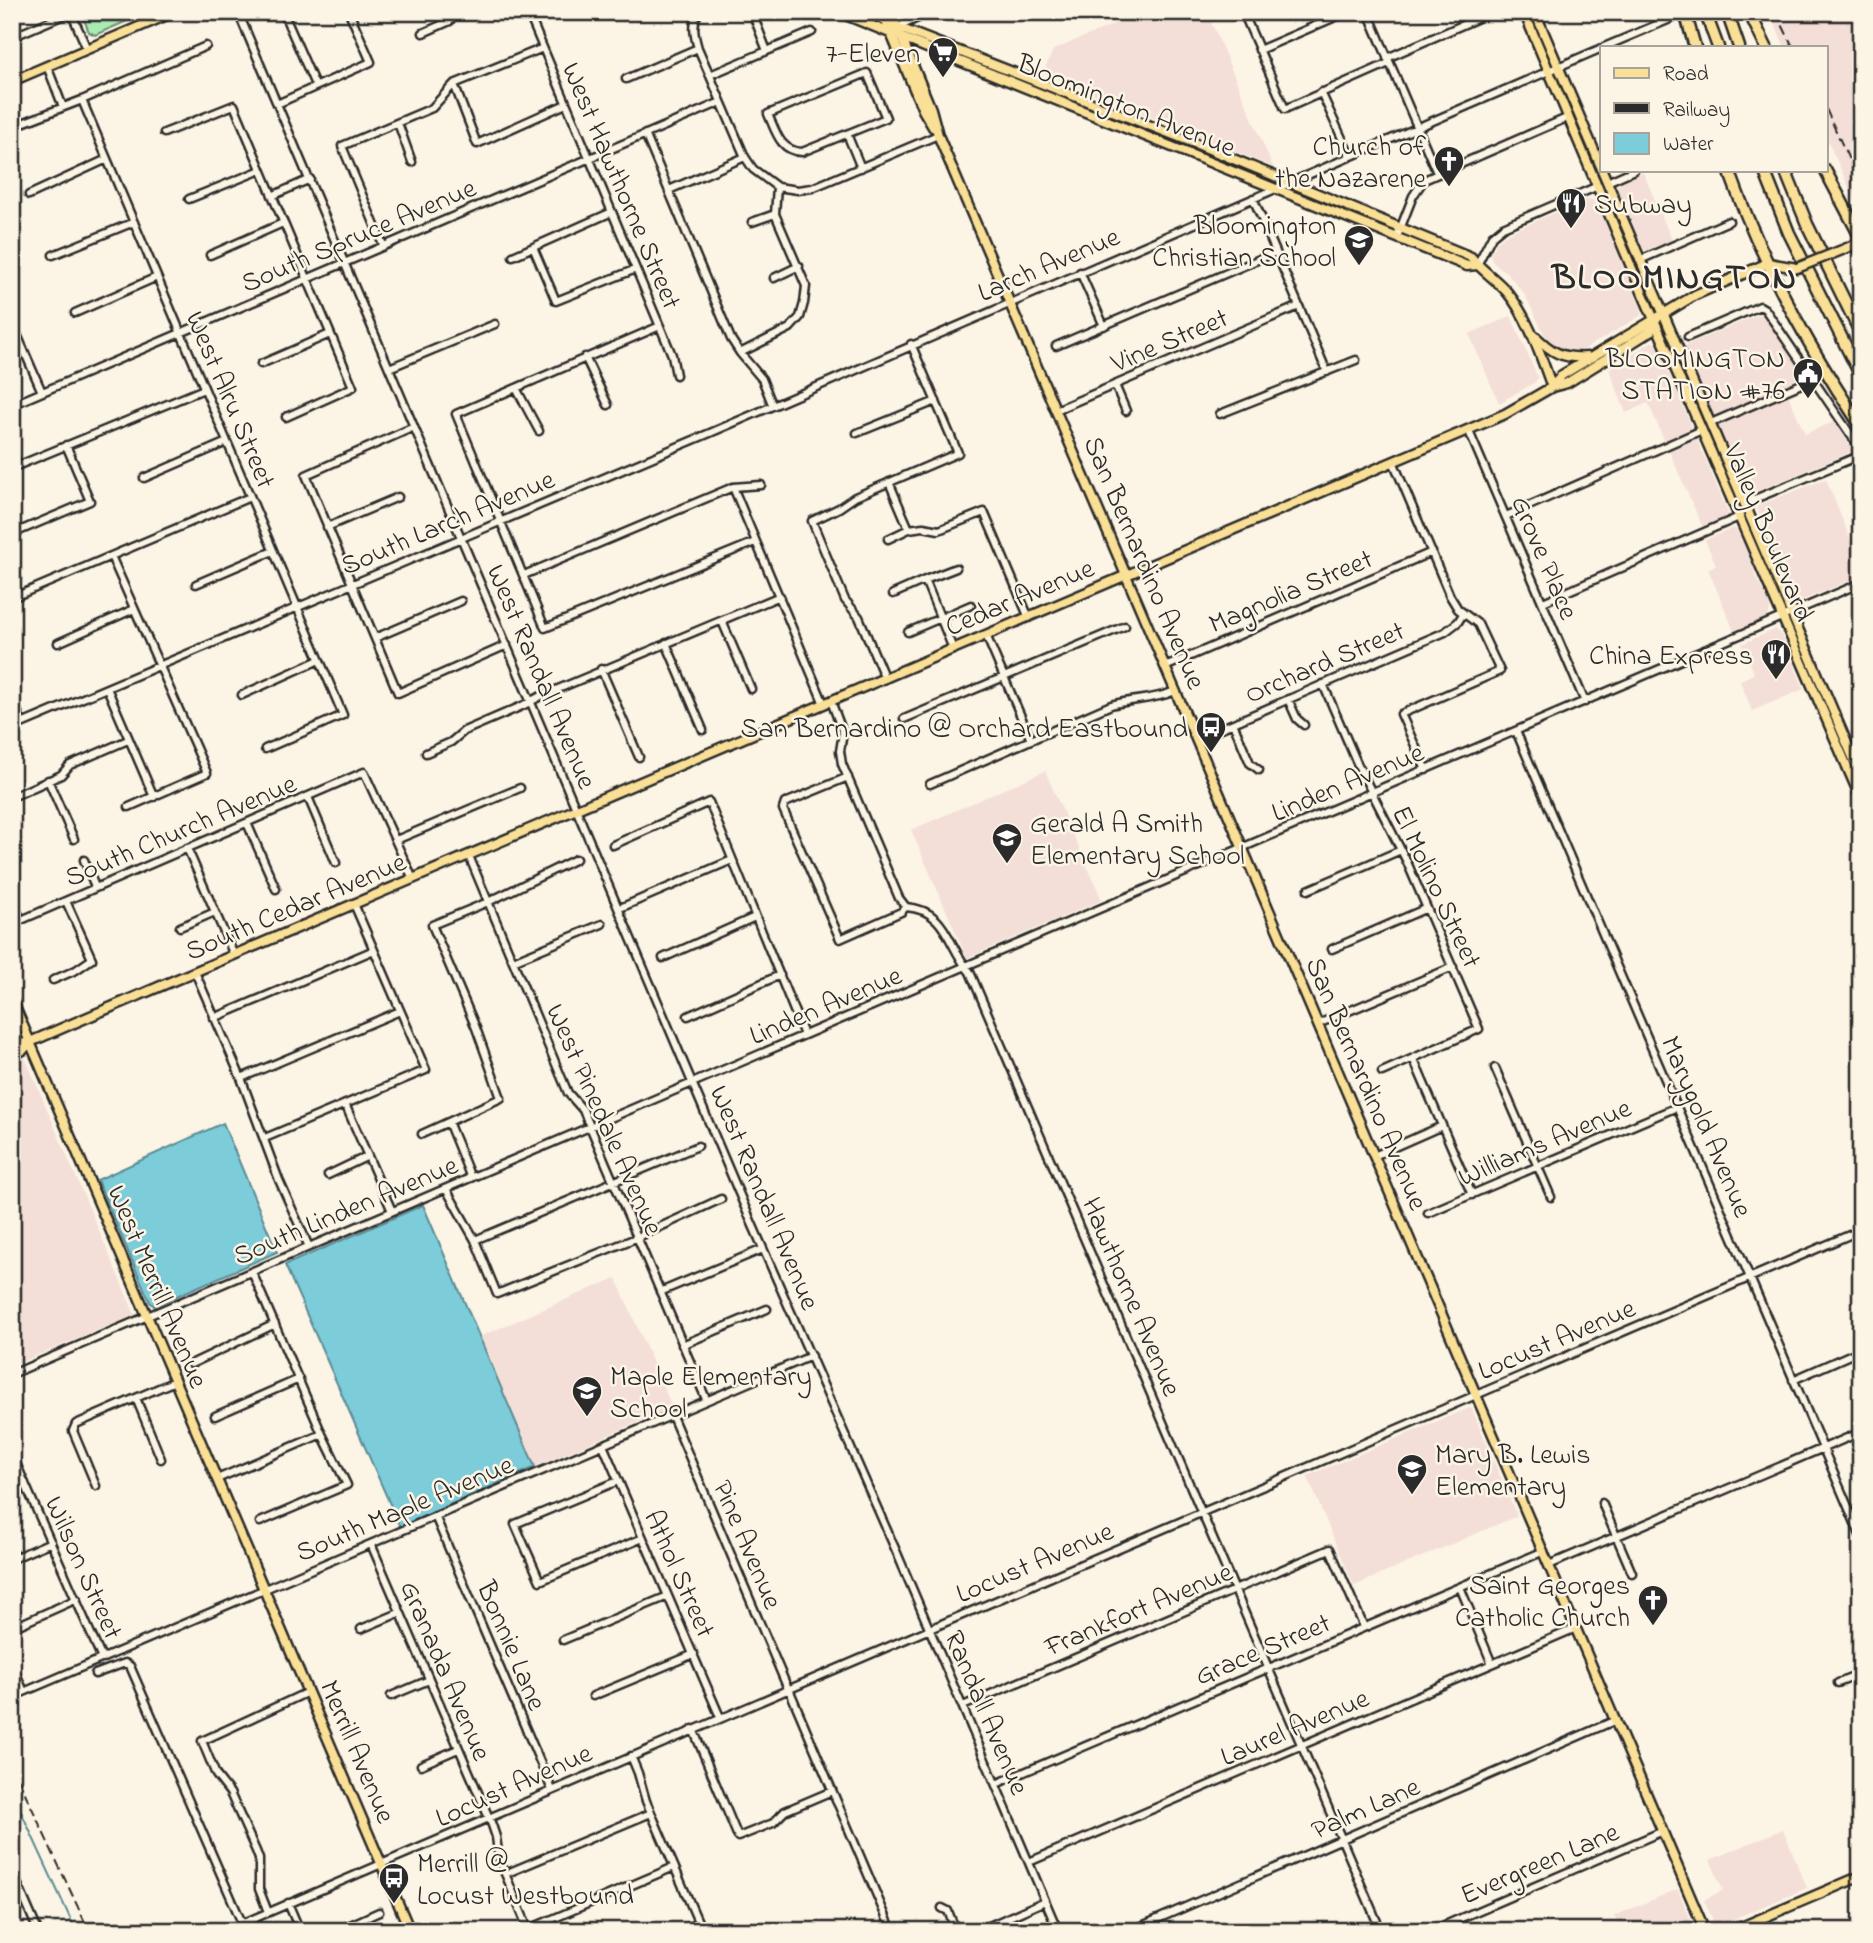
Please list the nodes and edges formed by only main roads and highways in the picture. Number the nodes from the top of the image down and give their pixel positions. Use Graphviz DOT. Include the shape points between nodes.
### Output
graph roads {
  1 [pos="174,12"];
  2 [pos="838,12"];
  3 [pos="869,12"];
  4 [pos="1524,12"];
  5 [pos="1535,12"];
  6 [pos="1685,12"];
  7 [pos="1705,12"];
  8 [pos="1727,12"];
  9 [pos="1749,12"];
  10 [pos="886,15"];
  11 [pos="894,30"];
  12 [pos="902,38"];
  13 [pos="1695,46"];
  14 [pos="1718,46"];
  15 [pos="1739,46"];
  16 [pos="1766,46"];
  17 [pos="925,47"];
  18 [pos="911,60"];
  19 [pos="1553,68"];
  20 [pos="12,81"];
  21 [pos="1033,91"];
  22 [pos="1068,95"];
  23 [pos="1147,125"];
  24 [pos="938,135"];
  25 [pos="1143,135"];
  26 [pos="1600,165"];
  27 [pos="1603,172"];
  28 [pos="1731,172"];
  29 [pos="1765,172"];
  30 [pos="1786,172"];
  31 [pos="1826,172"];
  32 [pos="1861,240"];
  33 [pos="1768,263"];
  34 [pos="1477,265"];
  35 [pos="1662,313"];
  36 [pos="1653,318"];
  37 [pos="1530,331"];
  38 [pos="1861,334"];
  39 [pos="1590,357"];
  40 [pos="1861,376"];
  41 [pos="1552,387"];
  42 [pos="1861,426"];
  43 [pos="1126,575"];
  44 [pos="1787,615"];
  45 [pos="1861,776"];
  46 [pos="1861,799"];
  47 [pos="578,810"];
  48 [pos="12,1000"];
  49 [pos="30,1042"];
  50 [pos="12,1046"];
  51 [pos="12,1055"];
  52 [pos="265,1590"];
  53 [pos="1861,1876"];
  54 [pos="411,1931"];
  55 [pos="1705,1931"];
  56 [pos="1731,1931"];
  1 -- 20 [label="main road"];
  2 -- 11 [label="main road, Bloomington Avenue"];
  3 -- 10 [label="main road"];
  4 -- 19 [label="main road, Valley Boulevard"];
  5 -- 19 [label="main road, Valley Boulevard"];
  6 -- 13 [label="highway"];
  7 -- 14 [label="highway"];
  8 -- 15 [label="highway"];
  9 -- 16 [label="highway"];
  10 -- 11 [label="main road"];
  11 -- 12 [label="main road, Bloomington Avenue"];
  11 -- 22 [label="main road, Bloomington Avenue"];
  11 -- 24 [label="main road" via="923,110"];
  12 -- 17 [label="main road, Bloomington Avenue"];
  12 -- 18 [label="main road"];
  17 -- 18 [label="main road"];
  17 -- 21 [label="main road, Bloomington Avenue"];
  18 -- 24 [label="main road"];
  19 -- 26 [label="main road, Valley Boulevard"];
  19 -- 36 [label="main road, Valley Boulevard"];
  21 -- 22 [label="main road" via="1037,87"];
  21 -- 25 [label="main road, Bloomington Avenue"];
  22 -- 23 [label="main road, Bloomington Avenue"];
  23 -- 25 [label="main road"];
  23 -- 34 [label="main road, Bloomington Avenue" via="1471,257"];
  24 -- 43 [label="main road, San Bernardino Avenue"];
  25 -- 34 [label="main road, Bloomington Avenue" via="1467,266"];
  27 -- 35 [label="main road, Valley Boulevard"];
  28 -- 33 [label="highway"];
  29 -- 40 [label="highway" via="1789,233"];
  30 -- 38 [label="highway"];
  31 -- 32 [label="highway"];
  32 -- 33 [label="main road, bridge" via="1797,268"];
  33 -- 35 [label="main road, Cedar Avenue"];
  33 -- 42 [label="highway" via="1807,339"];
  34 -- 37 [label="main road, Bloomington Avenue" via="1507,292"];
  35 -- 36 [label="main road, Cedar Avenue"];
  35 -- 44 [label="main road, Valley Boulevard" via="1745,503"];
  36 -- 39 [label="main road, Cedar Avenue"];
  36 -- 41 [label="main road, Cedar Avenue" via="1651,331 1567,383"];
  36 -- 44 [label="main road, Valley Boulevard"];
  37 -- 39 [label="main road" via="1556,354"];
  37 -- 41 [label="main road, Bloomington Avenue"];
  39 -- 41 [label="main road, Cedar Avenue" via="1562,374"];
  41 -- 43 [label="main road, Cedar Avenue" via="1505,414"];
  43 -- 47 [label="main road, Cedar Avenue"];
  43 -- 55 [label="main road, San Bernardino Avenue"];
  44 -- 45 [label="main road, Valley Boulevard"];
  44 -- 46 [label="main road, Valley Boulevard"];
  47 -- 49 [label="main road, South Cedar Avenue"];
  48 -- 49 [label="main road, West Merrill Avenue"];
  49 -- 50 [label="main road, South Cedar Avenue"];
  49 -- 51 [label="main road, South Cedar Avenue"];
  49 -- 52 [label="main road, West Merrill Avenue"];
  52 -- 54 [label="main road, Merrill Avenue"];
  53 -- 56 [label="main road"];
}
